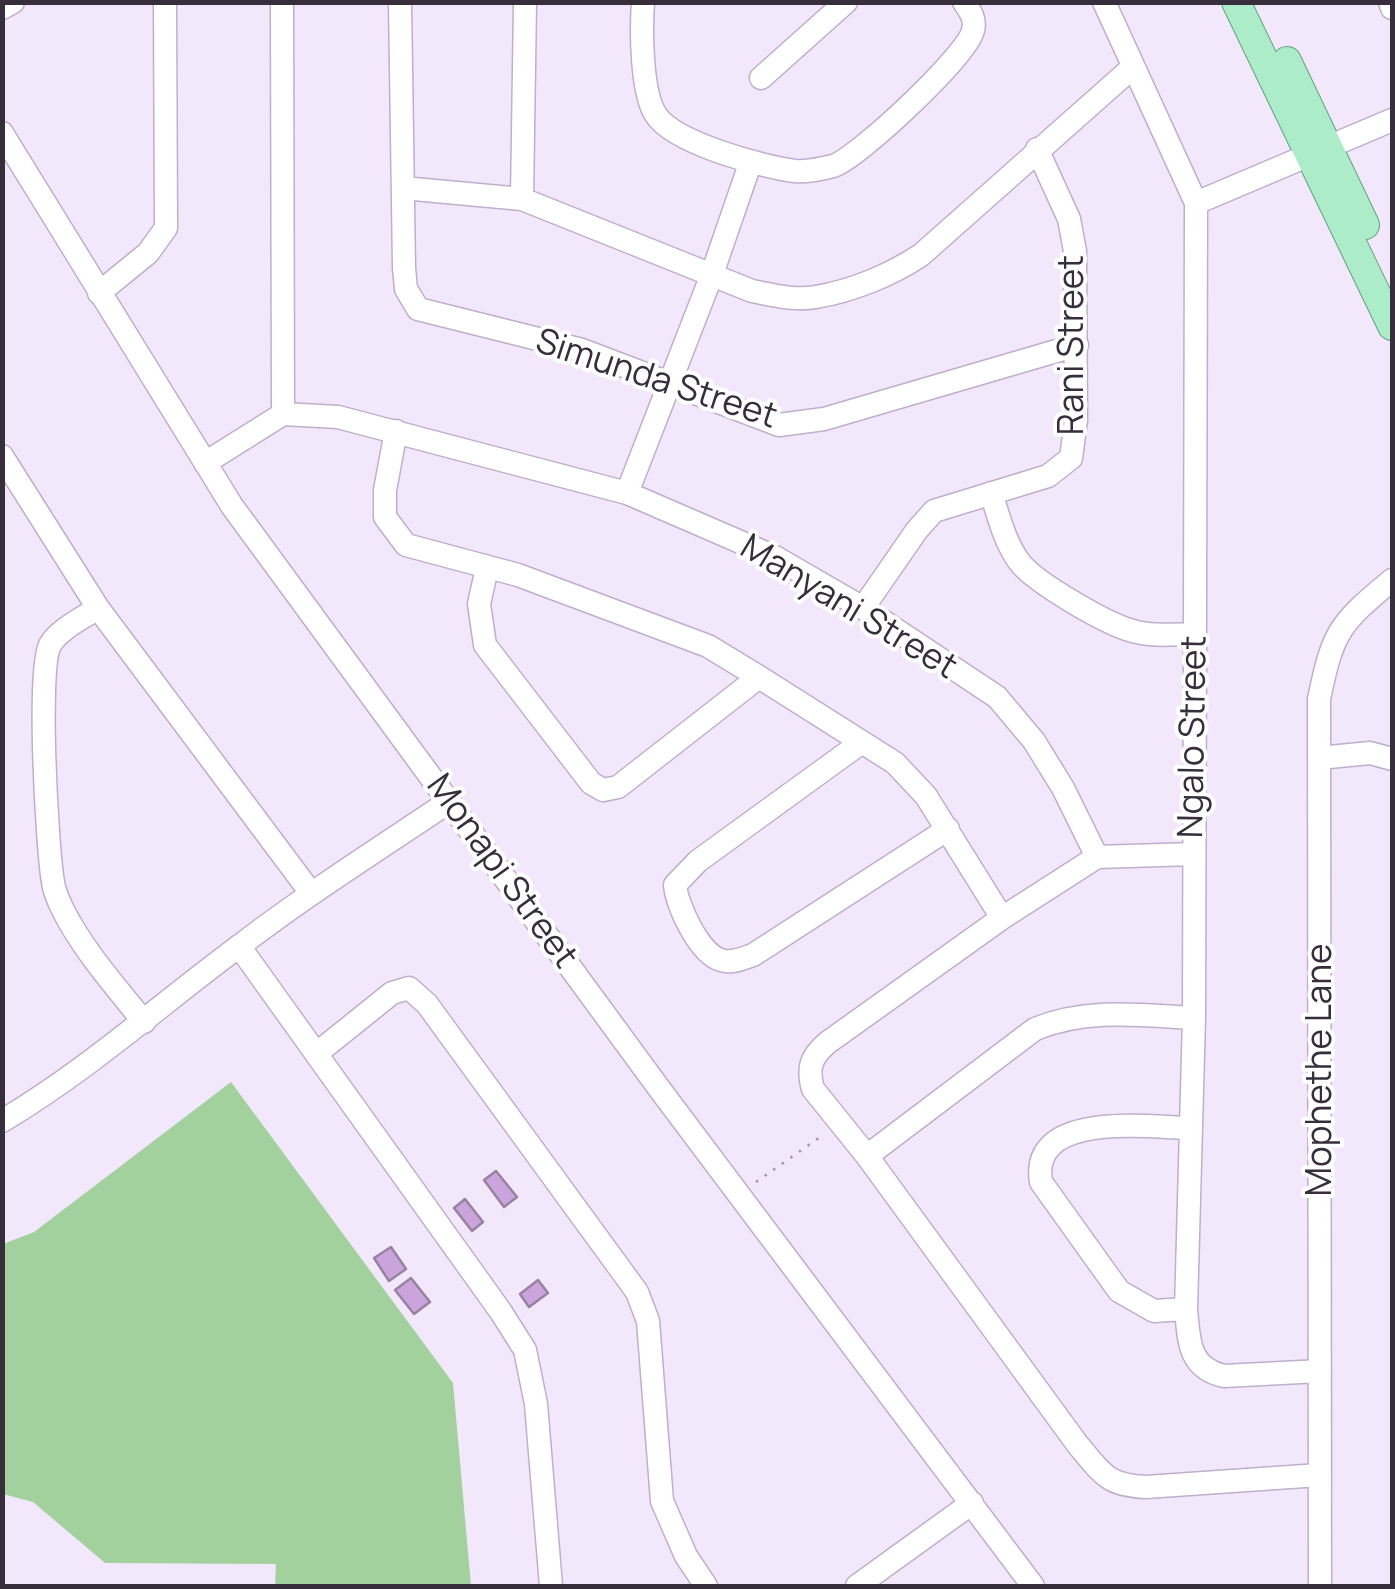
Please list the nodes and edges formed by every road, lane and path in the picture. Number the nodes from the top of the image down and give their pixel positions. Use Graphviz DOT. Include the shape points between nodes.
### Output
graph roads {
  1 [pos="12,2"];
  2 [pos="165,2"];
  3 [pos="282,2"];
  4 [pos="400,2"];
  5 [pos="525,2"];
  6 [pos="642,2"];
  7 [pos="846,2"];
  8 [pos="964,2"];
  9 [pos="1104,2"];
  10 [pos="1236,2"];
  11 [pos="1255,2"];
  12 [pos="2,8"];
  13 [pos="1133,67"];
  14 [pos="761,78"];
  15 [pos="1392,120"];
  16 [pos="2,133"];
  17 [pos="1037,149"];
  18 [pos="1321,150"];
  19 [pos="751,162"];
  20 [pos="23,166"];
  21 [pos="2,180"];
  22 [pos="403,188"];
  23 [pos="522,199"];
  24 [pos="1196,204"];
  25 [pos="712,277"];
  26 [pos="1392,286"];
  27 [pos="99,293"];
  28 [pos="1392,326"];
  29 [pos="1076,345"];
  30 [pos="671,383"];
  31 [pos="283,414"];
  32 [pos="396,431"];
  33 [pos="2,456"];
  34 [pos="204,463"];
  35 [pos="627,493"];
  36 [pos="991,493"];
  37 [pos="487,568"];
  38 [pos="1392,580"];
  39 [pos="98,608"];
  40 [pos="862,608"];
  41 [pos="1195,634"];
  42 [pos="759,678"];
  43 [pos="862,742"];
  44 [pos="1319,758"];
  45 [pos="1392,759"];
  46 [pos="450,801"];
  47 [pos="948,829"];
  48 [pos="1193,854"];
  49 [pos="1098,857"];
  50 [pos="311,893"];
  51 [pos="1002,918"];
  52 [pos="238,946"];
  53 [pos="1194,1018"];
  54 [pos="144,1022"];
  55 [pos="316,1054"];
  56 [pos="2,1121"];
  57 [pos="839,1124"];
  58 [pos="1189,1128"];
  59 [pos="867,1156"];
  60 [pos="738,1194"];
  61 [pos="1186,1309"];
  62 [pos="1320,1371"];
  63 [pos="1319,1476"];
  64 [pos="972,1503"];
  65 [pos="551,1586"];
  66 [pos="706,1586"];
  67 [pos="856,1586"];
  68 [pos="1033,1586"];
  69 [pos="1320,1586"];
  1 -- 12 [label="street"];
  2 -- 27 [label="street" via="166,228 148,253"];
  3 -- 31 [label="street"];
  4 -- 22 [label="street, Simunda Street"];
  5 -- 23 [label="street"];
  6 -- 19 [label="street" via="653,111 677,132"];
  7 -- 14 [label="street"];
  8 -- 19 [label="street" via="974,18 967,45 845,161 800,172"];
  9 -- 13 [label="street, Ngalo Street"];
  10 -- 18 [label="main road"];
  11 -- 18 [label="main road"];
  13 -- 17 [label="street"];
  13 -- 24 [label="street, Ngalo Street"];
  15 -- 18 [label="street"];
  16 -- 20 [label="street, Monapi Street"];
  17 -- 25 [label="street" via="921,255 887,274 816,298 752,291"];
  17 -- 29 [label="street, Rani Street" via="1076,250"];
  18 -- 24 [label="street"];
  18 -- 26 [label="main road"];
  18 -- 28 [label="main road"];
  19 -- 25 [label="street"];
  20 -- 21 [label="street"];
  20 -- 27 [label="street, Monapi Street"];
  22 -- 23 [label="street"];
  22 -- 30 [label="street, Simunda Street" via="406,290 418,309 582,350"];
  23 -- 25 [label="street"];
  24 -- 41 [label="street, Ngalo Street"];
  25 -- 30 [label="street"];
  27 -- 34 [label="street, Monapi Street"];
  29 -- 30 [label="street, Simunda Street" via="800,424 779,425"];
  29 -- 36 [label="street, Rani Street" via="1071,458 1048,476"];
  30 -- 35 [label="street"];
  31 -- 32 [label="street, Manyani Street"];
  31 -- 34 [label="street"];
  32 -- 35 [label="street, Manyani Street"];
  32 -- 37 [label="street" via="385,490 385,517 393,531 406,545"];
  33 -- 39 [label="street"];
  34 -- 46 [label="street, Monapi Street"];
  35 -- 40 [label="street, Manyani Street" via="775,557"];
  36 -- 40 [label="street, Rani Street" via="934,512"];
  36 -- 41 [label="street" via="1012,551 1035,578 1129,630"];
  37 -- 42 [label="street" via="708,646"];
  37 -- 42 [label="street" via="479,604 485,645 591,784 603,790 618,788"];
  38 -- 44 [label="street, Mophethe Lane" via="1353,612 1330,646 1319,699"];
  39 -- 50 [label="street"];
  39 -- 54 [label="street" via="61,633 46,660 53,884 63,910"];
  40 -- 49 [label="street, Manyani Street" via="996,697 1034,742"];
  41 -- 48 [label="street, Ngalo Street"];
  42 -- 43 [label="street"];
  43 -- 47 [label="street" via="895,762"];
  43 -- 47 [label="street" via="698,861 675,885 706,951 719,960 754,955"];
  44 -- 45 [label="street"];
  44 -- 62 [label="street, Mophethe Lane"];
  46 -- 50 [label="street"];
  46 -- 60 [label="street, Monapi Street"];
  47 -- 51 [label="street"];
  48 -- 49 [label="street"];
  48 -- 53 [label="street, Ngalo Street"];
  49 -- 51 [label="street"];
  50 -- 52 [label="street"];
  51 -- 57 [label="street" via="816,1053 813,1089"];
  52 -- 54 [label="street"];
  52 -- 55 [label="street"];
  53 -- 58 [label="street, Ngalo Street"];
  53 -- 59 [label="street" via="1108,1013 1064,1017 1035,1029"];
  54 -- 56 [label="street"];
  55 -- 65 [label="street" via="526,1350"];
  55 -- 66 [label="street" via="392,993 409,988 554,1174 637,1292 648,1321 662,1501"];
  57 -- 59 [label="street"];
  57 -- 60 [label="path"];
  58 -- 61 [label="street, Ngalo Street"];
  58 -- 61 [label="street" via="1086,1127 1046,1152 1039,1168 1041,1182 1120,1291 1154,1311"];
  59 -- 63 [label="street" via="1078,1446 1120,1486"];
  60 -- 64 [label="street, Monapi Street"];
  61 -- 62 [label="street, Ngalo Street" via="1192,1356 1210,1373"];
  62 -- 63 [label="street, Mophethe Lane"];
  63 -- 69 [label="street, Mophethe Lane"];
  64 -- 67 [label="street"];
  64 -- 68 [label="street, Monapi Street"];
}
